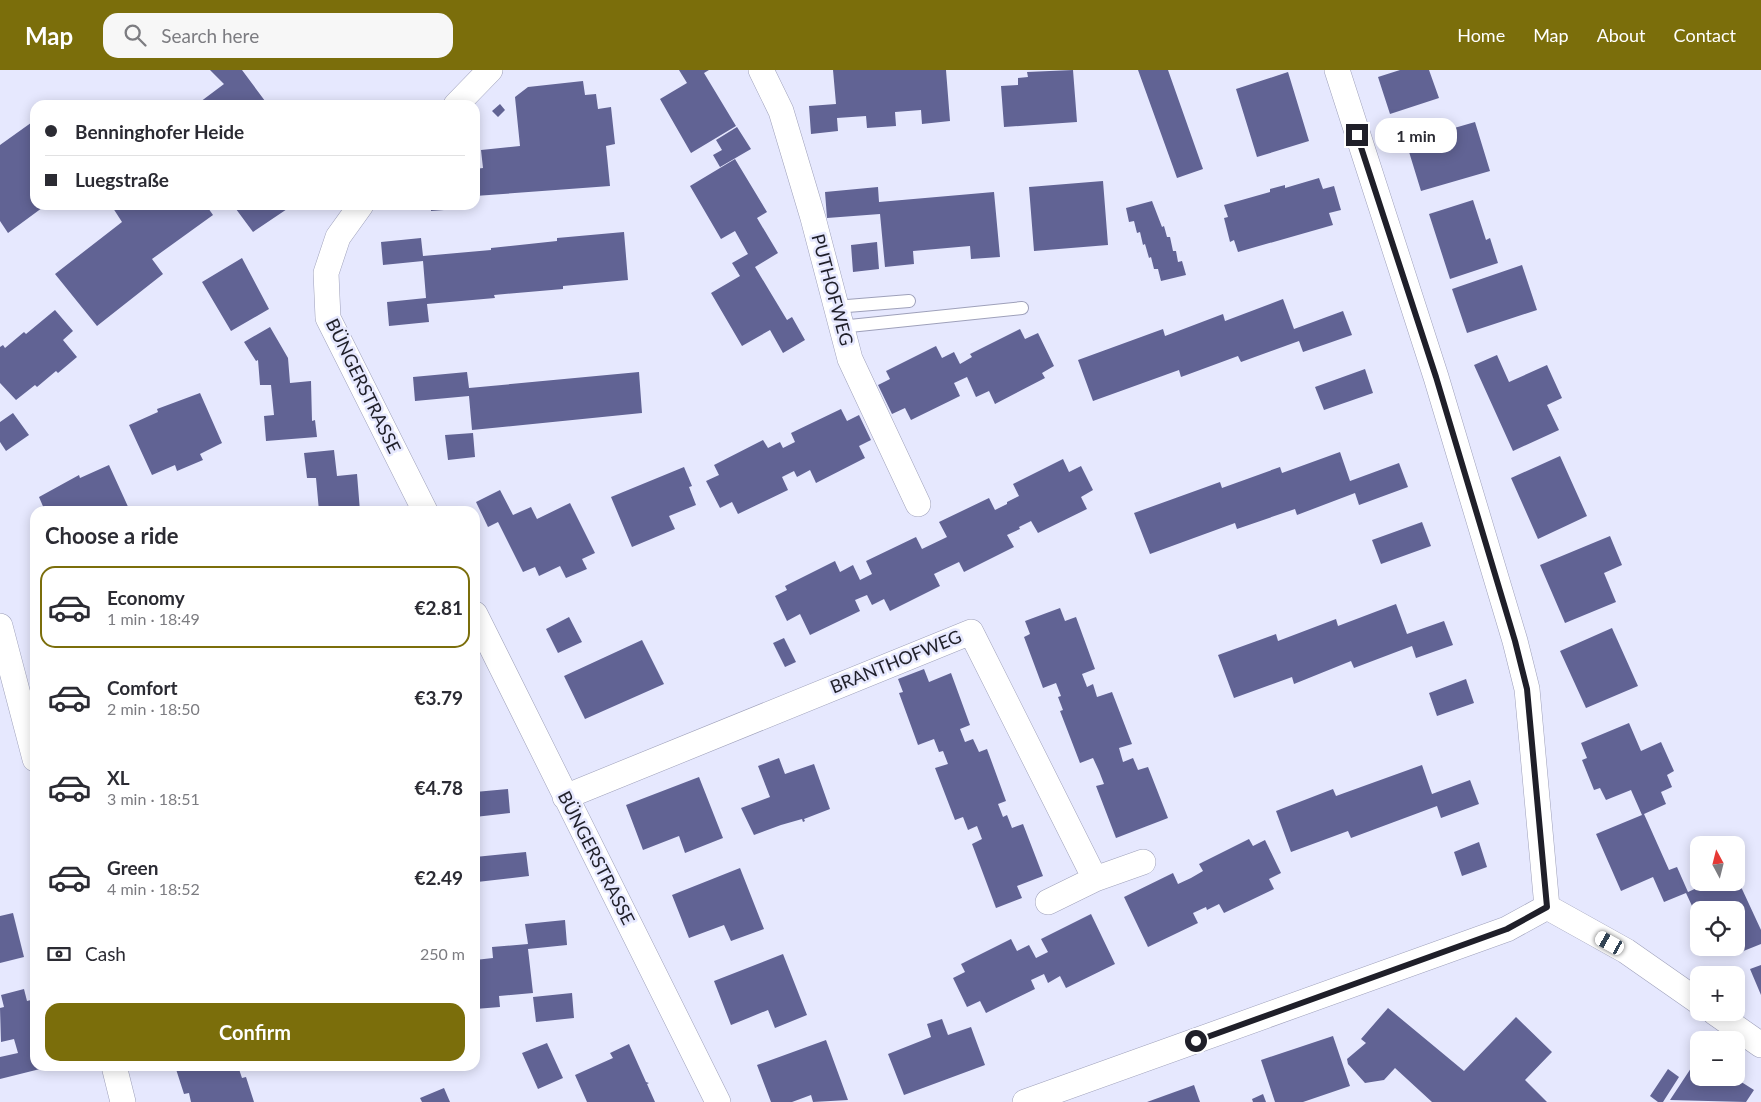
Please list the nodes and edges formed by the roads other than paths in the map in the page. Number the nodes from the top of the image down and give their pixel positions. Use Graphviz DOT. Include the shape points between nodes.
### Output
graph roads {
  1 [pos="490,70"];
  2 [pos="761,70"];
  3 [pos="1337,70"];
  4 [pos="461,100"];
  5 [pos="358,210"];
  6 [pos="909,301"];
  7 [pos="1022,308"];
  8 [pos="838,317"];
  9 [pos="918,504"];
  10 [pos="422,506"];
  11 [pos="480,624"];
  12 [pos="0,626"];
  13 [pos="30,740"];
  14 [pos="565,797"];
  15 [pos="1143,862"];
  16 [pos="1094,879"];
  17 [pos="1048,902"];
  18 [pos="1547,907"];
  19 [pos="1690,996"];
  20 [pos="1727,1021"];
  21 [pos="1761,1045"];
  22 [pos="115,1071"];
  23 [pos="123,1102"];
  24 [pos="718,1102"];
  25 [pos="1024,1102"];
  1 -- 4 [label="street"];
  2 -- 8 [label="street, PUTHOFWEG" via="781,111"];
  3 -- 18 [label="street" via="1436,377 1527,689"];
  5 -- 10 [label="street, BÜNGERSTRASSE" via="338,237 326,273 328,318"];
  6 -- 8 [label="lane"];
  7 -- 8 [label="lane"];
  8 -- 9 [label="street, PUTHOFWEG" via="850,360"];
  11 -- 14 [label="street, BÜNGERSTRASSE"];
  12 -- 13 [label="street"];
  14 -- 16 [label="street, BRANTHOFWEG" via="972,632"];
  14 -- 24 [label="street, BÜNGERSTRASSE"];
  15 -- 16 [label="street"];
  16 -- 17 [label="street"];
  18 -- 19 [label="street" via="1626,952"];
  18 -- 25 [label="street" via="1507,929"];
  20 -- 21 [label="street"];
  22 -- 23 [label="street"];
}
